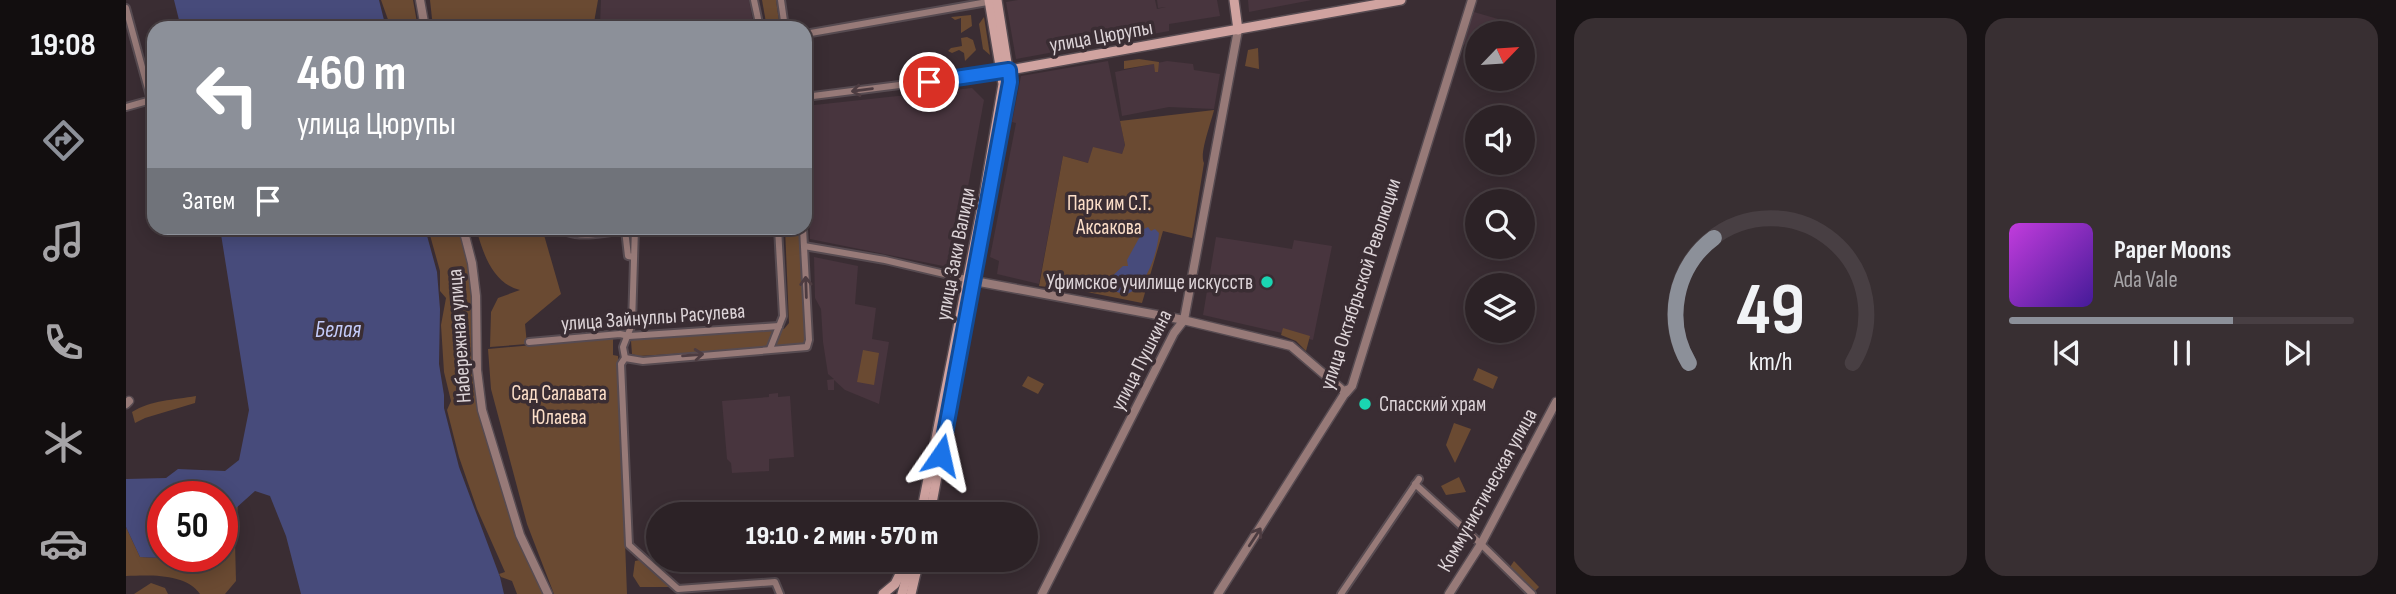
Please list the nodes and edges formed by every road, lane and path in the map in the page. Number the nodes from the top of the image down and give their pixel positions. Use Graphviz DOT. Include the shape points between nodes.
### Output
graph roads {
  1 [pos="418,0"];
  2 [pos="754,0"];
  3 [pos="780,0"];
  4 [pos="1234,0"];
  5 [pos="1401,0"];
  6 [pos="1471,0"];
  7 [pos="993,1"];
  8 [pos="126,8"];
  9 [pos="422,21"];
  10 [pos="758,21"];
  11 [pos="784,21"];
  12 [pos="1238,30"];
  13 [pos="812,33"];
  14 [pos="1006,71"];
  15 [pos="147,85"];
  16 [pos="812,96"];
  17 [pos="147,101"];
  18 [pos="126,107"];
  19 [pos="466,235"];
  20 [pos="626,235"];
  21 [pos="635,235"];
  22 [pos="778,235"];
  23 [pos="803,235"];
  24 [pos="804,246"];
  25 [pos="634,257"];
  26 [pos="971,280"];
  27 [pos="1184,320"];
  28 [pos="779,326"];
  29 [pos="629,336"];
  30 [pos="529,342"];
  31 [pos="770,349"];
  32 [pos="625,358"];
  33 [pos="1346,393"];
  34 [pos="1555,406"];
  35 [pos="924,502"];
  36 [pos="932,502"];
  37 [pos="1481,544"];
  38 [pos="902,572"];
  39 [pos="907,572"];
  40 [pos="916,572"];
  41 [pos="912,592"];
  42 [pos="548,594"];
  43 [pos="778,594"];
  44 [pos="883,594"];
  45 [pos="902,594"];
  46 [pos="1042,594"];
  47 [pos="1218,594"];
  48 [pos="1341,594"];
  49 [pos="1449,594"];
  50 [pos="1532,594"];
  1 -- 9 [label="street"];
  2 -- 10 [label="street"];
  3 -- 11 [label="street"];
  4 -- 12 [label="main road, улица Пушкина"];
  5 -- 12 [label="main road, улица Цюрупы"];
  6 -- 33 [label="street, улица Октябрьской Революции"];
  7 -- 13 [label="street"];
  7 -- 14 [label="main road, улица Заки Валиди"];
  8 -- 15 [label="street"];
  12 -- 14 [label="main road, улица Цюрупы"];
  12 -- 27 [label="street, улица Пушкина"];
  14 -- 16 [label="street, улица Цюрупы, one-way"];
  14 -- 26 [label="main road, улица Заки Валиди"];
  17 -- 18 [label="street"];
  19 -- 42 [label="street, Набережная улица" via="476,296 482,410 510,509"];
  20 -- 25 [label="street" via="628,256"];
  21 -- 25 [label="street"];
  22 -- 28 [label="street" via="783,316"];
  23 -- 24 [label="street"];
  24 -- 26 [label="street"];
  31 -- 24 [label="street, улица Зайнуллы Расулева, one-way" via="807,347"];
  25 -- 29 [label="street"];
  26 -- 27 [label="street"];
  26 -- 35 [label="main road, улица Заки Валиди"];
  26 -- 36 [label="main road, улица Заки Валиди"];
  27 -- 33 [label="street" via="1291,346"];
  27 -- 46 [label="street, улица Пушкина"];
  28 -- 29 [label="street, улица Зайнуллы Расулева"];
  28 -- 31 [label="street"];
  29 -- 30 [label="street, улица Зайнуллы Расулева"];
  29 -- 32 [label="street" via="622,347"];
  32 -- 31 [label="street, улица Зайнуллы Расулева, one-way" via="643,361"];
  32 -- 43 [label="street" via="621,365 629,545 678,589 771,583"];
  47 -- 33 [label="street, улица Октябрьской Революции, one-way"];
  34 -- 37 [label="street, Коммунистическая улица"];
  37 -- 48 [label="street" via="1417,482"];
  37 -- 49 [label="street, Коммунистическая улица"];
  37 -- 50 [label="street"];
  38 -- 44 [label="main road"];
  39 -- 45 [label="main road"];
  40 -- 41 [label="main road"];
}
